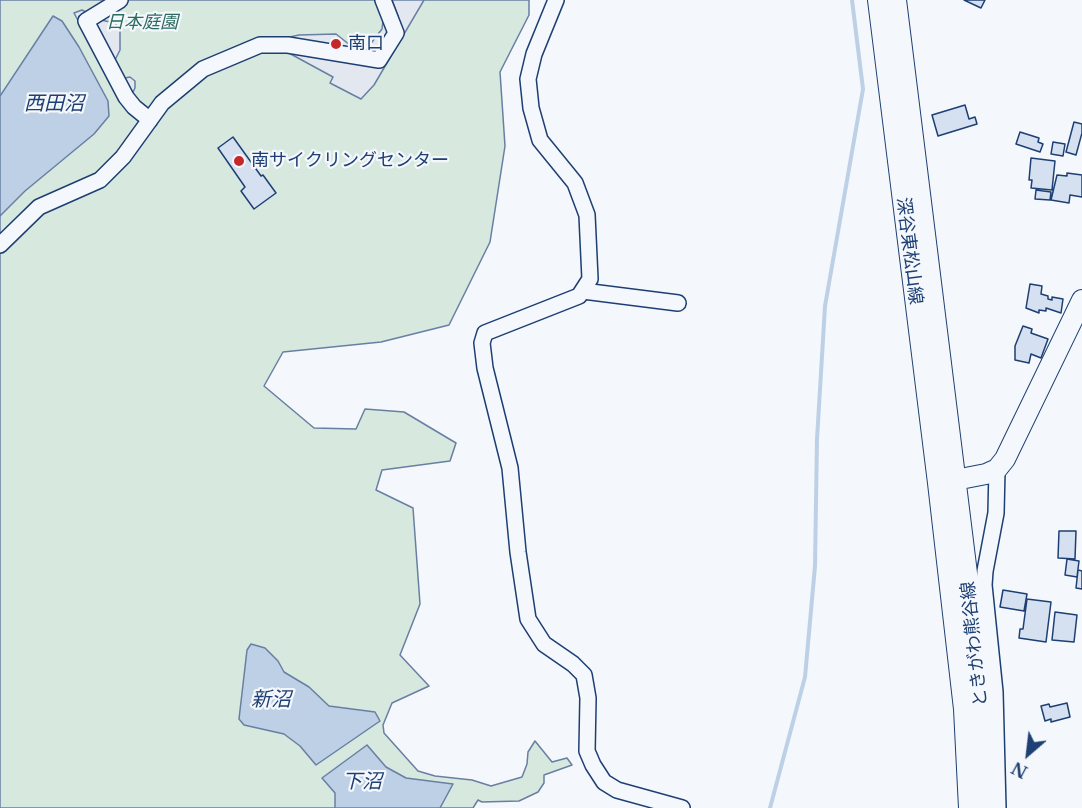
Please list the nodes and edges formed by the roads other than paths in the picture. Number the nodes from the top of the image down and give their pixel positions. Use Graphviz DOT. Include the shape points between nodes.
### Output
graph roads {
  1 [pos="120,0"];
  2 [pos="383,0"];
  3 [pos="556,0"];
  4 [pos="878,0"];
  5 [pos="896,0"];
  6 [pos="150,120"];
  7 [pos="0,245"];
  8 [pos="582,291"];
  9 [pos="1082,300"];
  10 [pos="678,303"];
  11 [pos="997,469"];
  12 [pos="947,482"];
  13 [pos="682,808"];
  14 [pos="969,808"];
  15 [pos="986,808"];
  16 [pos="998,808"];
  1 -- 6 [label="street" via="86,21 126,97"];
  2 -- 6 [label="street" via="396,33 378,60 288,45 260,45 203,69 162,103"];
  3 -- 8 [label="street" via="528,78 540,140 575,183 586,215 590,279"];
  4 -- 12 [label="main road, 深谷東松山線"];
  5 -- 12 [label="main road, 深谷東松山線"];
  6 -- 7 [label="street" via="100,180 39,207"];
  8 -- 10 [label="street"];
  8 -- 13 [label="street" via="579,296 485,333 482,343 510,468 528,619 544,644 584,675 588,698 587,751 604,782 617,790"];
  9 -- 11 [label="main road" via="1011,448"];
  11 -- 12 [label="main road"];
  11 -- 16 [label="street" via="996,513 984,585 995,692"];
  12 -- 14 [label="main road, ときがわ熊谷線"];
  12 -- 15 [label="main road, ときがわ熊谷線" via="982,706"];
}
